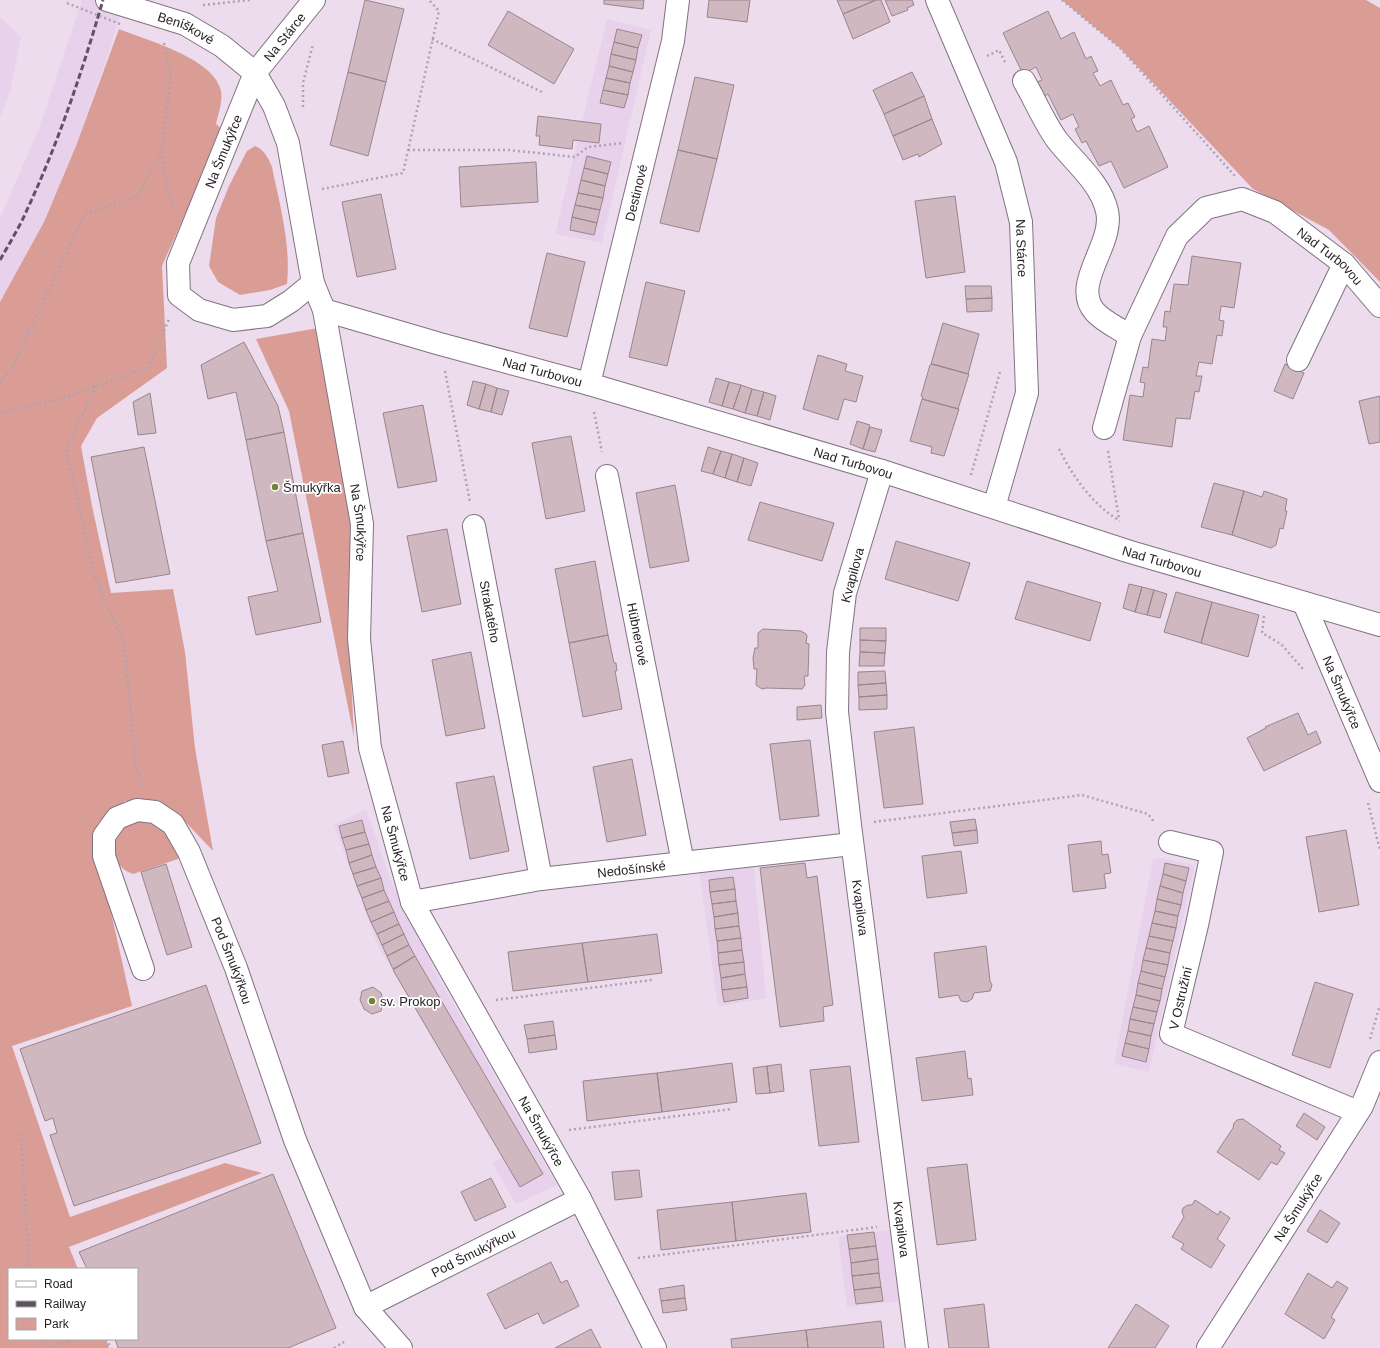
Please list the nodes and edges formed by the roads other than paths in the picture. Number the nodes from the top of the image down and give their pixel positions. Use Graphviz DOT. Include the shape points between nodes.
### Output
graph roads {
  1 [pos="107,0"];
  2 [pos="314,0"];
  3 [pos="678,0"];
  4 [pos="938,0"];
  5 [pos="255,73"];
  6 [pos="1017,76"];
  7 [pos="1344,264"];
  8 [pos="313,283"];
  9 [pos="1380,306"];
  10 [pos="324,310"];
  11 [pos="1130,336"];
  12 [pos="1298,360"];
  13 [pos="589,384"];
  14 [pos="1104,428"];
  15 [pos="882,471"];
  16 [pos="607,476"];
  17 [pos="994,507"];
  18 [pos="474,526"];
  19 [pos="1304,603"];
  20 [pos="1380,625"];
  21 [pos="1380,781"];
  22 [pos="851,834"];
  23 [pos="1170,842"];
  24 [pos="683,863"];
  25 [pos="541,879"];
  26 [pos="412,902"];
  27 [pos="143,969"];
  28 [pos="1380,1062"];
  29 [pos="1358,1112"];
  30 [pos="580,1199"];
  31 [pos="365,1307"];
  32 [pos="401,1348"];
  33 [pos="655,1348"];
  34 [pos="917,1348"];
  35 [pos="1208,1348"];
  1 -- 5 [label="street, Beníškové" via="124,16 185,24 222,46"];
  2 -- 5 [label="street, Na Stárce"];
  3 -- 13 [label="street, Destinové" via="673,41"];
  4 -- 17 [label="street, Na Stárce" via="1006,162 1021,222 1028,393"];
  5 -- 8 [label="street, Na Šmukýřce" via="274,106 288,143"];
  5 -- 8 [label="street, Na Šmukýřce" via="178,263 179,295 199,310 233,320 267,316"];
  6 -- 11 [label="street" via="1056,138 1097,188 1108,212 1107,234 1086,293 1095,312"];
  7 -- 9 [label="street, Nad Turbovou"];
  7 -- 11 [label="street, Nad Turbovou" via="1276,212 1242,199 1206,208 1177,236"];
  7 -- 12 [label="street"];
  8 -- 10 [label="street, Na Šmukýřce"];
  10 -- 13 [label="street, Nad Turbovou"];
  10 -- 26 [label="street, Na Šmukýřce" via="362,524 358,638 370,748"];
  11 -- 14 [label="street"];
  13 -- 15 [label="street, Nad Turbovou"];
  15 -- 17 [label="street, Nad Turbovou"];
  15 -- 22 [label="street, Kvapilova" via="845,593 838,652 837,712"];
  16 -- 24 [label="street, Hübnerové"];
  17 -- 19 [label="street, Nad Turbovou" via="1127,551"];
  18 -- 25 [label="street, Strakatého"];
  19 -- 20 [label="street, Nad Turbovou"];
  19 -- 21 [label="street, Na Šmukýřce"];
  22 -- 24 [label="street, Nedošínské"];
  22 -- 34 [label="street, Kvapilova"];
  23 -- 29 [label="street, V Ostružiní" via="1212,852 1198,925 1171,1034"];
  24 -- 25 [label="street, Nedošínské"];
  25 -- 26 [label="street, Nedošínské"];
  26 -- 30 [label="street, Na Šmukýřce"];
  27 -- 31 [label="street, Pod Šmukýřkou" via="104,856 104,836 117,818 137,810 151,812 173,824 189,852 236,968 295,1140"];
  28 -- 29 [label="street, Na Šmukýřce"];
  29 -- 35 [label="street, Na Šmukýřce"];
  30 -- 31 [label="street, Pod Šmukýřkou"];
  30 -- 33 [label="street, Na Šmukýřce"];
  31 -- 32 [label="street, Pod Šmukýřkou"];
}
